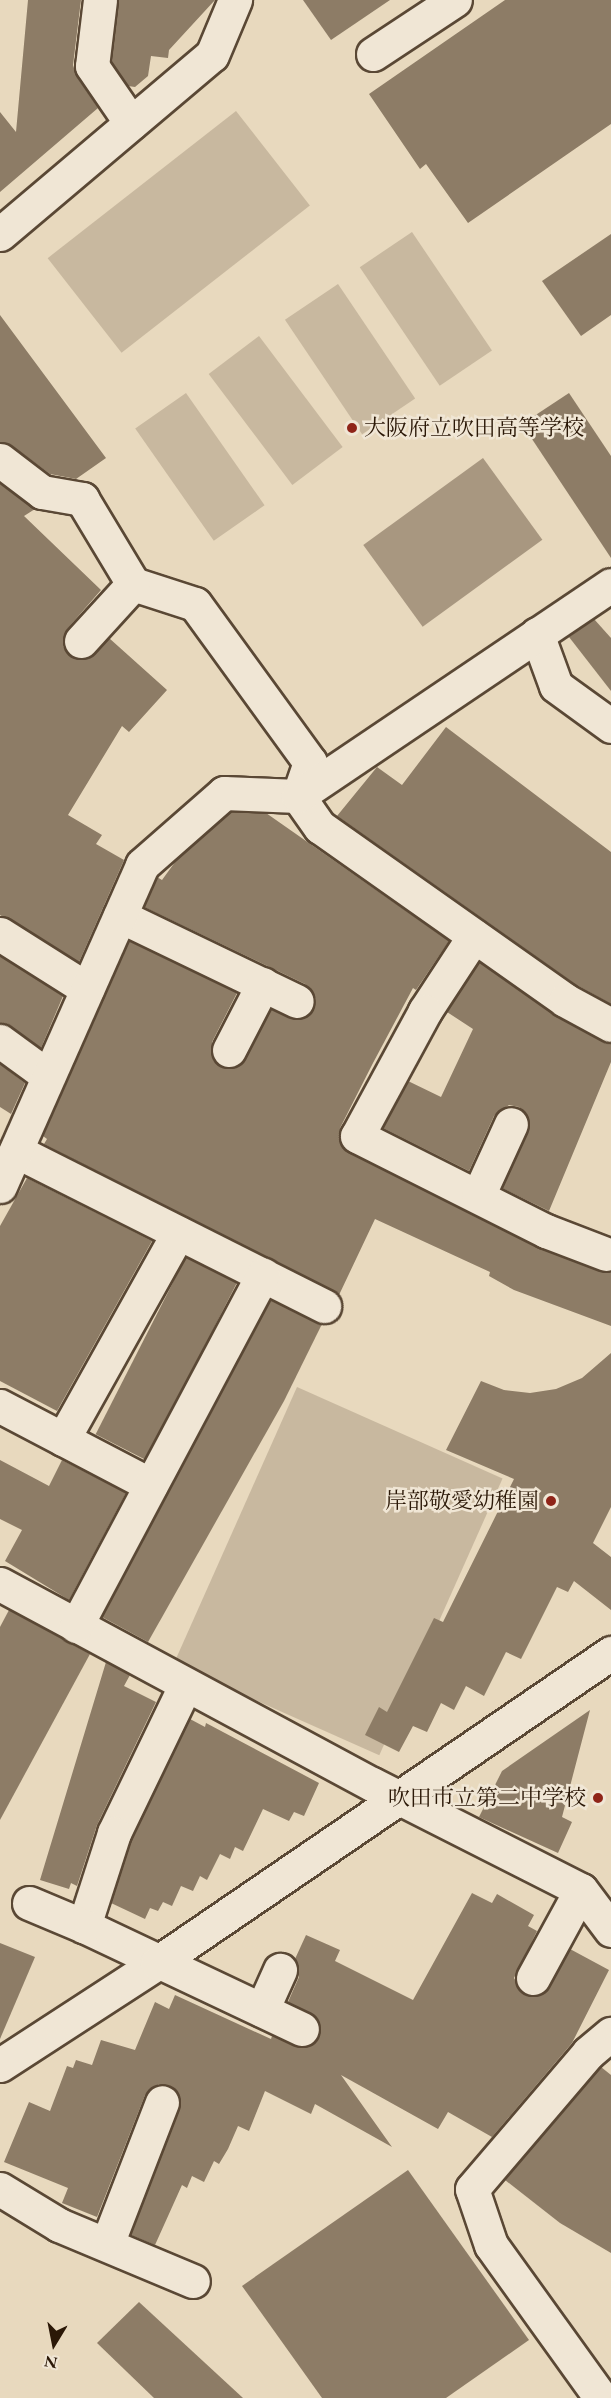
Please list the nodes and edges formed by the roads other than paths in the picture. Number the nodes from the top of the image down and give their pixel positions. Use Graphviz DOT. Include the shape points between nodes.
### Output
graph roads {
  1 [pos="100,0"];
  2 [pos="235,0"];
  3 [pos="455,0"];
  4 [pos="373,54"];
  5 [pos="130,123"];
  6 [pos="0,234"];
  7 [pos="0,460"];
  8 [pos="133,584"];
  9 [pos="611,585"];
  10 [pos="537,634"];
  11 [pos="81,641"];
  12 [pos="611,726"];
  13 [pos="298,796"];
  14 [pos="120,916"];
  15 [pos="0,934"];
  16 [pos="474,936"];
  17 [pos="263,984"];
  18 [pos="87,989"];
  19 [pos="297,1001"];
  20 [pos="611,1025"];
  21 [pos="0,1041"];
  22 [pos="229,1050"];
  23 [pos="48,1077"];
  24 [pos="511,1124"];
  25 [pos="16,1151"];
  26 [pos="0,1186"];
  27 [pos="478,1196"];
  28 [pos="178,1233"];
  29 [pos="606,1254"];
  30 [pos="263,1275"];
  31 [pos="324,1306"];
  32 [pos="0,1406"];
  33 [pos="63,1439"];
  34 [pos="151,1485"];
  35 [pos="0,1584"];
  36 [pos="76,1626"];
  37 [pos="611,1653"];
  38 [pos="185,1686"];
  39 [pos="400,1798"];
  40 [pos="581,1890"];
  41 [pos="29,1903"];
  42 [pos="84,1926"];
  43 [pos="611,1930"];
  44 [pos="157,1963"];
  45 [pos="280,1970"];
  46 [pos="533,1978"];
  47 [pos="262,2010"];
  48 [pos="302,2029"];
  49 [pos="611,2034"];
  50 [pos="0,2065"];
  51 [pos="162,2102"];
  52 [pos="0,2189"];
  53 [pos="107,2244"];
  54 [pos="193,2281"];
  55 [pos="601,2398"];
  1 -- 5 [label="street" via="92,66"];
  2 -- 5 [label="street" via="212,55"];
  3 -- 4 [label="street"];
  5 -- 6 [label="street"];
  7 -- 8 [label="street" via="42,492 82,500"];
  8 -- 11 [label="street"];
  8 -- 13 [label="street" via="195,604 310,762"];
  9 -- 10 [label="street"];
  10 -- 12 [label="street" via="556,686"];
  10 -- 13 [label="street"];
  13 -- 14 [label="street" via="224,793 142,865"];
  13 -- 16 [label="street" via="320,827"];
  14 -- 17 [label="street"];
  14 -- 18 [label="street"];
  15 -- 18 [label="street"];
  16 -- 20 [label="street" via="565,1000"];
  16 -- 27 [label="street" via="425,1011 357,1136"];
  17 -- 19 [label="street"];
  17 -- 22 [label="street"];
  18 -- 23 [label="street"];
  21 -- 23 [label="street"];
  23 -- 25 [label="street"];
  24 -- 27 [label="street"];
  25 -- 26 [label="street"];
  25 -- 28 [label="street"];
  27 -- 29 [label="street" via="546,1231"];
  28 -- 30 [label="street"];
  28 -- 33 [label="street"];
  30 -- 31 [label="street"];
  30 -- 34 [label="street"];
  32 -- 33 [label="street"];
  33 -- 34 [label="street"];
  34 -- 36 [label="street"];
  35 -- 36 [label="street"];
  36 -- 38 [label="street"];
  37 -- 39 [label="street"];
  38 -- 39 [label="street"];
  38 -- 42 [label="street" via="114,1833"];
  39 -- 40 [label="street"];
  39 -- 44 [label="street"];
  40 -- 43 [label="street"];
  40 -- 46 [label="street"];
  41 -- 42 [label="street"];
  42 -- 44 [label="street"];
  44 -- 47 [label="street"];
  44 -- 50 [label="street"];
  45 -- 47 [label="street"];
  47 -- 48 [label="street"];
  49 -- 55 [label="street" via="588,2053 472,2188 491,2245"];
  51 -- 53 [label="street"];
  52 -- 53 [label="street" via="59,2225"];
  53 -- 54 [label="street"];
}
